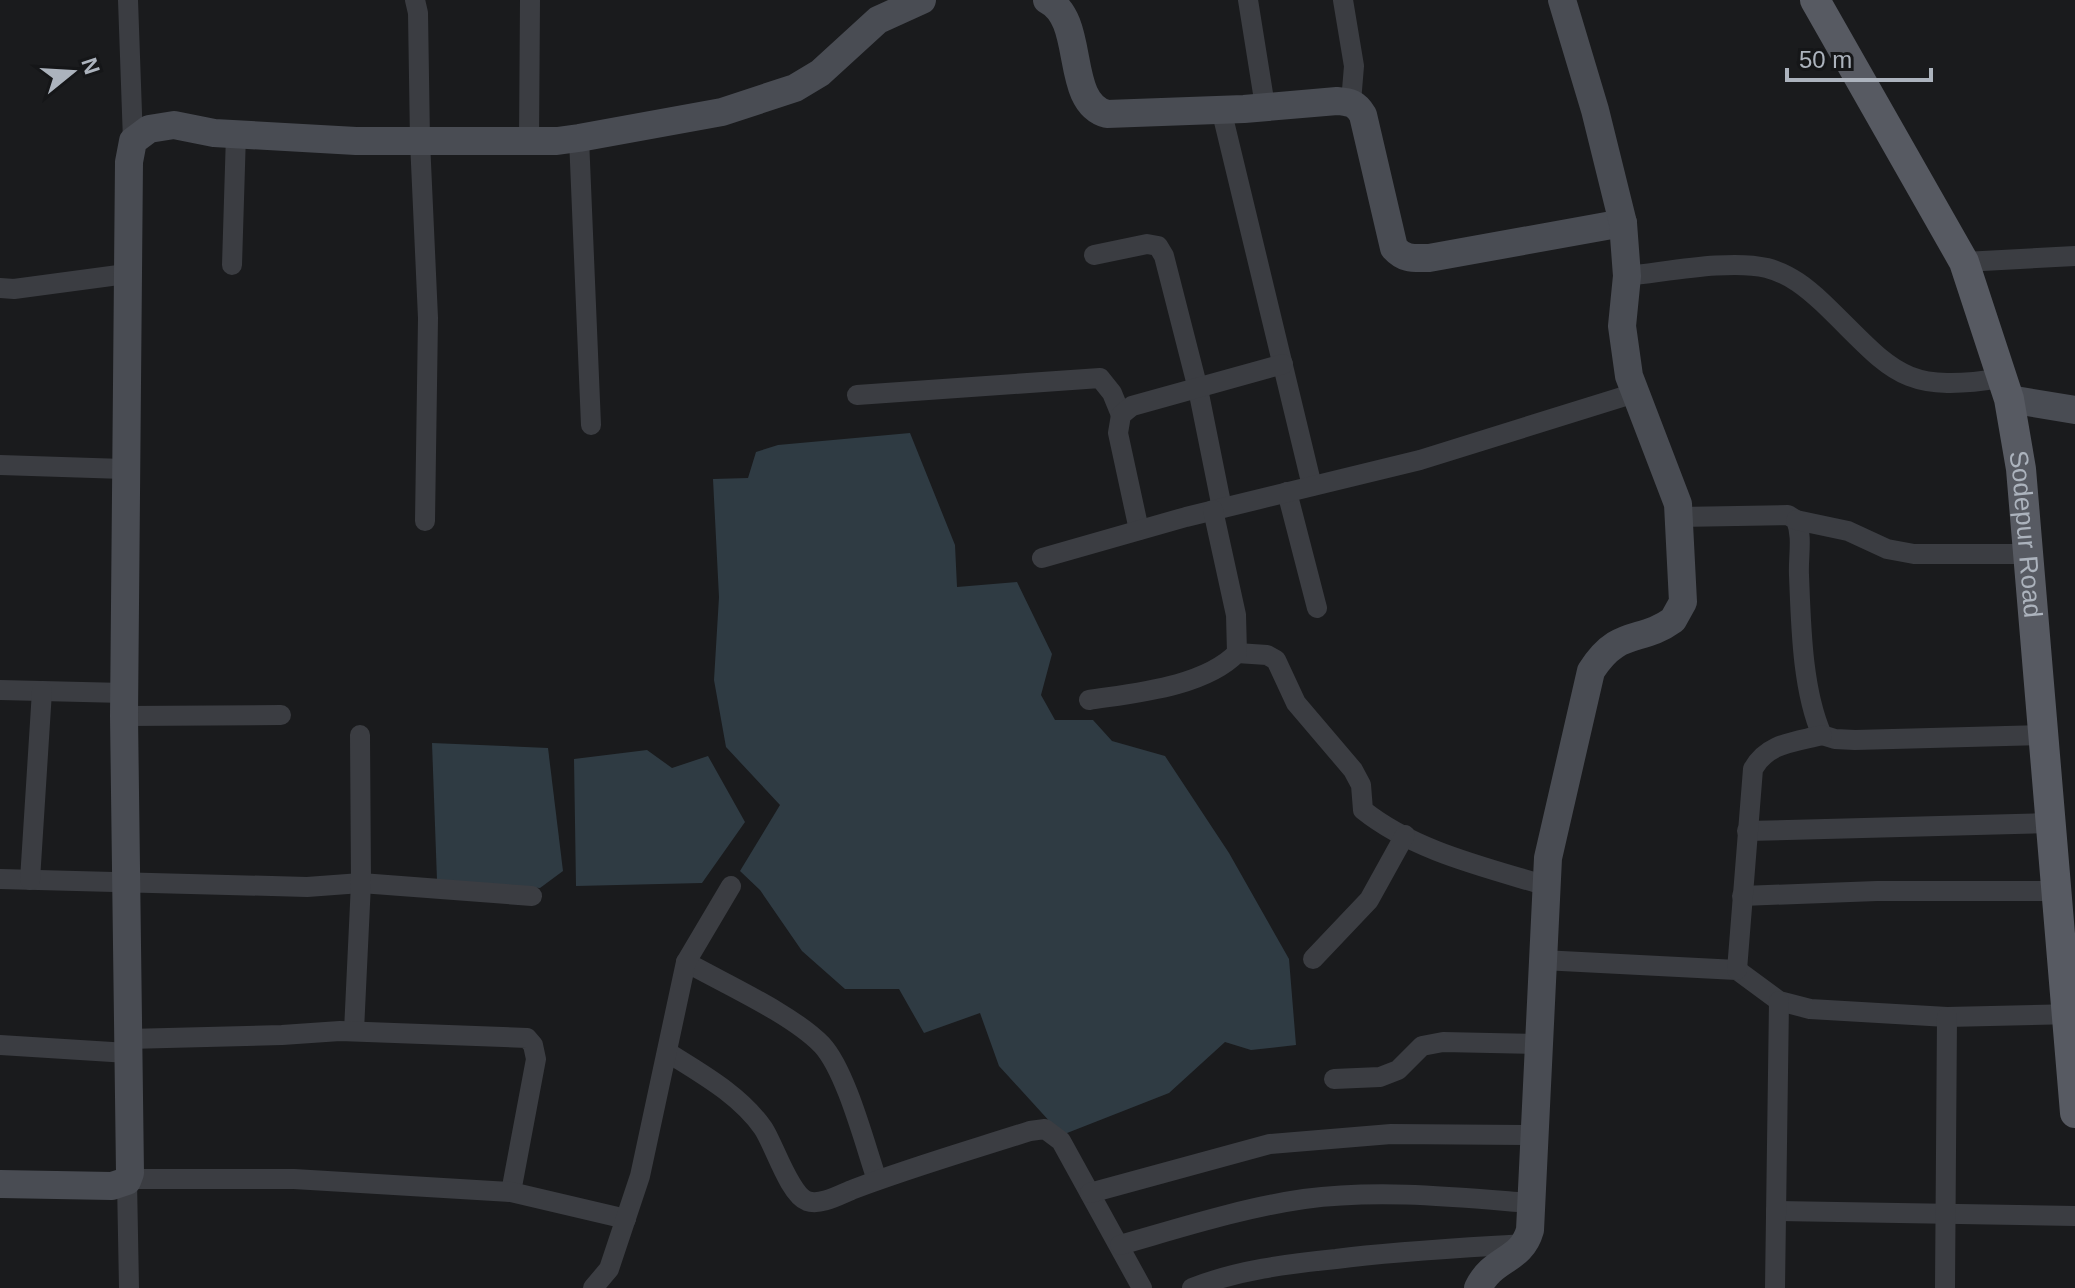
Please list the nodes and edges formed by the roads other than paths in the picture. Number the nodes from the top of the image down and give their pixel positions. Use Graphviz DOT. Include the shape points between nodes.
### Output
graph roads {
  1 [pos="128,0"];
  2 [pos="415,0"];
  3 [pos="530,0"];
  4 [pos="922,0"];
  5 [pos="1047,0"];
  6 [pos="1248,0"];
  7 [pos="1343,0"];
  8 [pos="1562,0"];
  9 [pos="1815,0"];
  10 [pos="1351,102"];
  11 [pos="1265,106"];
  12 [pos="1221,109"];
  13 [pos="236,134"];
  14 [pos="579,138"];
  15 [pos="133,141"];
  16 [pos="420,141"];
  17 [pos="529,141"];
  18 [pos="1623,223"];
  19 [pos="1094,255"];
  20 [pos="2075,256"];
  21 [pos="1964,262"];
  22 [pos="232,265"];
  23 [pos="126,274"];
  24 [pos="1627,276"];
  25 [pos="0,288"];
  26 [pos="1283,364"];
  27 [pos="1198,389"];
  28 [pos="2005,389"];
  29 [pos="1635,393"];
  30 [pos="857,395"];
  31 [pos="2075,410"];
  32 [pos="1121,415"];
  33 [pos="591,425"];
  34 [pos="0,465"];
  35 [pos="124,469"];
  36 [pos="1312,486"];
  37 [pos="1287,492"];
  38 [pos="1218,509"];
  39 [pos="1679,517"];
  40 [pos="1796,520"];
  41 [pos="425,521"];
  42 [pos="1139,530"];
  43 [pos="2028,554"];
  44 [pos="1042,558"];
  45 [pos="1317,608"];
  46 [pos="1237,653"];
  47 [pos="0,690"];
  48 [pos="42,691"];
  49 [pos="1089,700"];
  50 [pos="124,704"];
  51 [pos="281,715"];
  52 [pos="360,735"];
  53 [pos="1822,735"];
  54 [pos="2043,735"];
  55 [pos="2050,823"];
  56 [pos="1747,831"];
  57 [pos="1405,835"];
  58 [pos="0,879"];
  59 [pos="30,880"];
  60 [pos="126,882"];
  61 [pos="361,883"];
  62 [pos="731,886"];
  63 [pos="1547,886"];
  64 [pos="2056,891"];
  65 [pos="532,896"];
  66 [pos="1742,896"];
  67 [pos="1313,959"];
  68 [pos="1542,960"];
  69 [pos="686,962"];
  70 [pos="1728,970"];
  71 [pos="1779,1001"];
  72 [pos="2071,1015"];
  73 [pos="1947,1017"];
  74 [pos="354,1031"];
  75 [pos="1538,1044"];
  76 [pos="0,1045"];
  77 [pos="128,1046"];
  78 [pos="667,1052"];
  79 [pos="1334,1079"];
  80 [pos="2075,1113"];
  81 [pos="1534,1135"];
  82 [pos="128,1180"];
  83 [pos="877,1180"];
  84 [pos="0,1184"];
  85 [pos="511,1192"];
  86 [pos="1090,1193"];
  87 [pos="1530,1203"];
  88 [pos="1776,1211"];
  89 [pos="1946,1214"];
  90 [pos="2075,1216"];
  91 [pos="626,1219"];
  92 [pos="1526,1244"];
  93 [pos="1120,1245"];
  94 [pos="129,1288"];
  95 [pos="593,1288"];
  96 [pos="1142,1288"];
  97 [pos="1192,1288"];
  98 [pos="1478,1288"];
  99 [pos="1775,1288"];
  100 [pos="1945,1288"];
  1 -- 15 [label="street"];
  2 -- 16 [label="street"];
  3 -- 17 [label="street"];
  4 -- 14 [label="street" via="878,20 820,73 795,88 722,112"];
  5 -- 12 [label="street" via="1067,24 1085,94 1097,111"];
  6 -- 11 [label="street"];
  7 -- 10 [label="street" via="1354,66"];
  8 -- 18 [label="street"];
  9 -- 21 [label="main road, Sodepur Road"];
  10 -- 11 [label="street"];
  10 -- 18 [label="street" via="1363,115 1394,248 1401,256 1429,258"];
  11 -- 12 [label="street"];
  12 -- 26 [label="street"];
  13 -- 15 [label="street" via="174,125 149,129"];
  13 -- 16 [label="street"];
  13 -- 22 [label="street"];
  14 -- 17 [label="street"];
  14 -- 33 [label="street"];
  15 -- 23 [label="street"];
  16 -- 17 [label="street"];
  16 -- 41 [label="street" via="428,318"];
  18 -- 24 [label="street"];
  19 -- 27 [label="street" via="1158,246"];
  20 -- 21 [label="street"];
  21 -- 28 [label="main road, Sodepur Road"];
  23 -- 25 [label="street"];
  23 -- 35 [label="street"];
  24 -- 28 [label="street" via="1737,265 1768,268 1804,285 1901,375 1928,383"];
  24 -- 29 [label="street" via="1622,326"];
  26 -- 27 [label="street"];
  26 -- 36 [label="street"];
  27 -- 32 [label="street" via="1132,406"];
  27 -- 38 [label="street"];
  28 -- 31 [label="street"];
  28 -- 43 [label="main road, Sodepur Road" via="2021,469"];
  29 -- 36 [label="street" via="1420,460"];
  29 -- 39 [label="street"];
  30 -- 32 [label="street" via="1100,378"];
  32 -- 42 [label="street" via="1118,433"];
  34 -- 35 [label="street"];
  35 -- 50 [label="street"];
  36 -- 37 [label="street"];
  37 -- 38 [label="street"];
  37 -- 45 [label="street"];
  38 -- 42 [label="street"];
  38 -- 46 [label="street"];
  39 -- 40 [label="street" via="1788,515"];
  39 -- 63 [label="street" via="1683,602 1673,620 1617,641 1591,671 1548,858"];
  40 -- 43 [label="street" via="1914,554"];
  40 -- 53 [label="street" via="1807,677"];
  42 -- 44 [label="street"];
  43 -- 54 [label="main road, Sodepur Road"];
  46 -- 49 [label="street" via="1226,664 1180,683"];
  46 -- 57 [label="street" via="1276,660 1296,703 1357,778 1363,810"];
  47 -- 48 [label="street"];
  48 -- 50 [label="street"];
  48 -- 59 [label="street"];
  50 -- 51 [label="street"];
  50 -- 60 [label="street"];
  52 -- 61 [label="street"];
  53 -- 54 [label="street" via="1855,740"];
  53 -- 56 [label="street" via="1760,755 1753,769"];
  54 -- 55 [label="main road, Sodepur Road"];
  55 -- 56 [label="street"];
  55 -- 64 [label="main road, Sodepur Road"];
  56 -- 66 [label="street"];
  57 -- 63 [label="street"];
  57 -- 67 [label="street" via="1369,900"];
  58 -- 59 [label="street"];
  59 -- 60 [label="street"];
  60 -- 61 [label="street" via="307,887"];
  60 -- 77 [label="street"];
  61 -- 65 [label="street"];
  61 -- 74 [label="street"];
  62 -- 69 [label="street"];
  63 -- 68 [label="street"];
  64 -- 66 [label="street"];
  64 -- 72 [label="main road, Sodepur Road"];
  66 -- 70 [label="street"];
  68 -- 70 [label="street"];
  68 -- 75 [label="street"];
  69 -- 78 [label="street"];
  69 -- 83 [label="street" via="801,1026 824,1047 841,1078"];
  70 -- 71 [label="street"];
  71 -- 73 [label="street" via="1810,1009"];
  71 -- 88 [label="street"];
  72 -- 73 [label="street"];
  72 -- 80 [label="main road, Sodepur Road"];
  73 -- 89 [label="street"];
  74 -- 77 [label="street"];
  74 -- 85 [label="street" via="527,1038 536,1059"];
  75 -- 79 [label="street" via="1443,1042 1422,1046 1398,1070 1380,1077"];
  75 -- 81 [label="street"];
  76 -- 77 [label="street"];
  77 -- 82 [label="street"];
  78 -- 83 [label="street" via="748,1110 796,1192 807,1201"];
  78 -- 91 [label="street"];
  81 -- 86 [label="street" via="1391,1134 1270,1144"];
  81 -- 87 [label="street"];
  82 -- 84 [label="street" via="112,1186"];
  82 -- 85 [label="street" via="294,1179"];
  82 -- 94 [label="street"];
  83 -- 86 [label="street" via="1045,1129 1061,1141"];
  85 -- 91 [label="street"];
  86 -- 93 [label="street"];
  87 -- 92 [label="street"];
  87 -- 93 [label="street" via="1414,1194 1305,1199"];
  88 -- 89 [label="street"];
  88 -- 99 [label="street"];
  89 -- 90 [label="street"];
  89 -- 100 [label="street"];
  91 -- 95 [label="street" via="609,1269"];
  92 -- 97 [label="street" via="1276,1265"];
  92 -- 98 [label="street" via="1496,1263"];
  93 -- 96 [label="street"];
}
